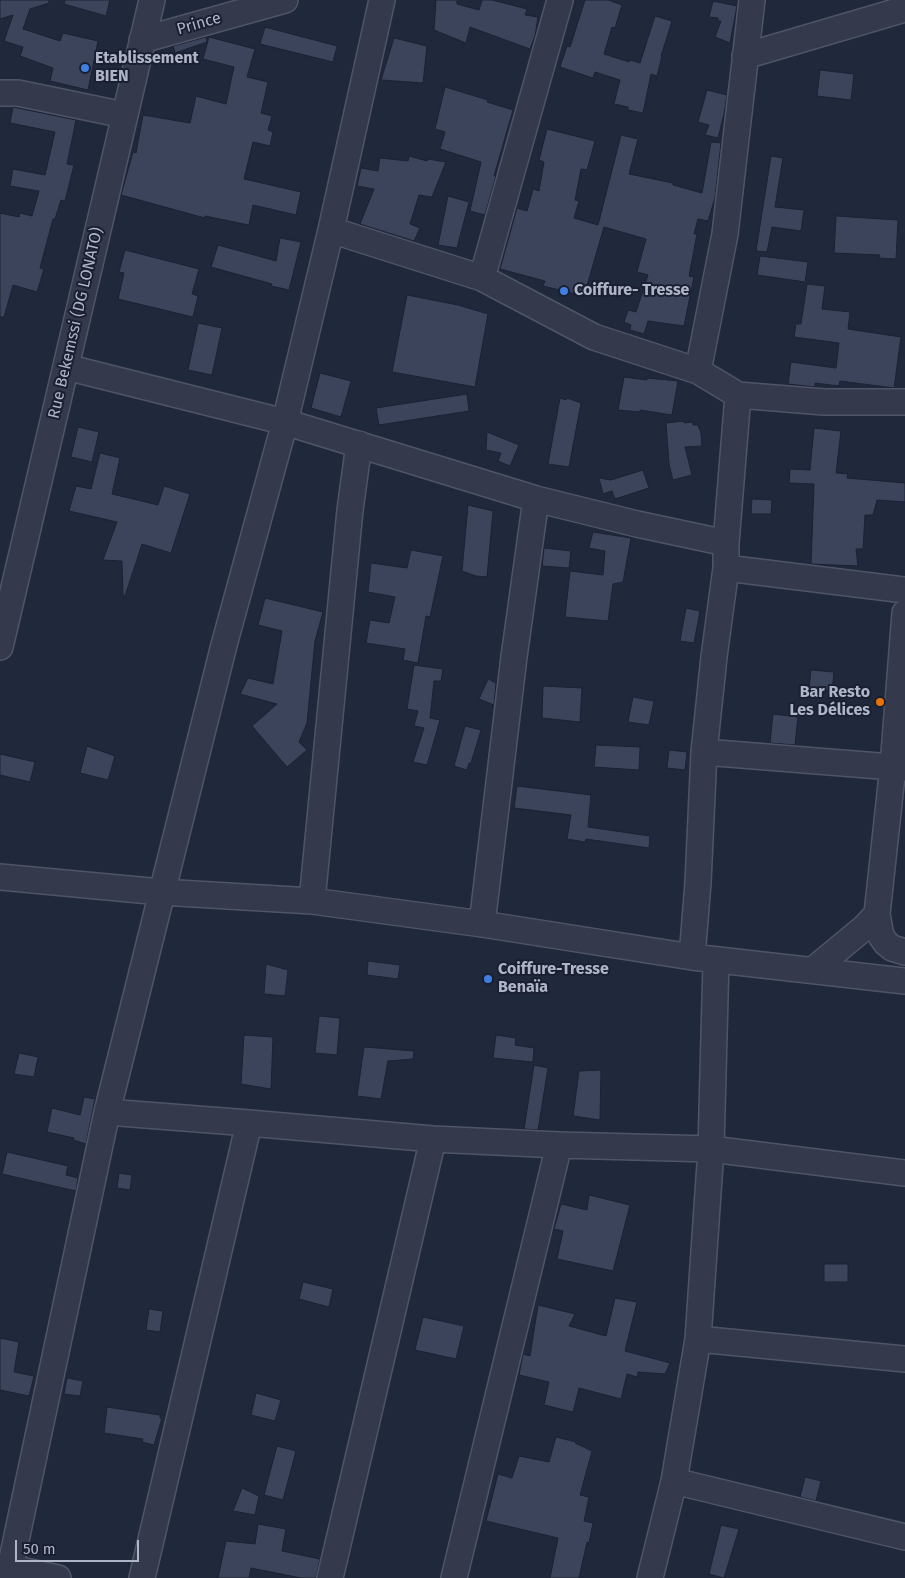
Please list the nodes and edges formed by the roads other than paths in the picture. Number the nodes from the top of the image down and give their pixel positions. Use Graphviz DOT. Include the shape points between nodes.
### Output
graph roads {
  1 [pos="152,0"];
  2 [pos="285,0"];
  3 [pos="382,0"];
  4 [pos="560,0"];
  5 [pos="752,0"];
  6 [pos="905,9"];
  7 [pos="142,40"];
  8 [pos="745,56"];
  9 [pos="0,93"];
  10 [pos="124,115"];
  11 [pos="331,230"];
  12 [pos="482,278"];
  13 [pos="66,367"];
  14 [pos="698,371"];
  15 [pos="738,395"];
  16 [pos="905,402"];
  17 [pos="285,422"];
  18 [pos="359,444"];
  19 [pos="536,499"];
  20 [pos="726,543"];
  21 [pos="726,568"];
  22 [pos="905,590"];
  23 [pos="905,613"];
  24 [pos="0,647"];
  25 [pos="704,752"];
  26 [pos="899,767"];
  27 [pos="0,878"];
  28 [pos="161,892"];
  29 [pos="312,901"];
  30 [pos="877,914"];
  31 [pos="482,924"];
  32 [pos="905,952"];
  33 [pos="704,958"];
  34 [pos="813,970"];
  35 [pos="905,981"];
  36 [pos="107,1112"];
  37 [pos="249,1124"];
  38 [pos="432,1139"];
  39 [pos="559,1145"];
  40 [pos="711,1149"];
  41 [pos="905,1173"];
  42 [pos="698,1340"];
  43 [pos="905,1359"];
  44 [pos="674,1481"];
  45 [pos="905,1537"];
  46 [pos="10,1573"];
  47 [pos="58,1578"];
  48 [pos="142,1578"];
  49 [pos="330,1578"];
  50 [pos="454,1578"];
  51 [pos="650,1578"];
  1 -- 7 [label="street, Rue Bekemssi (DG LONATO)"];
  2 -- 7 [label="street, Prince"];
  3 -- 11 [label="street"];
  4 -- 12 [label="street"];
  5 -- 8 [label="street"];
  6 -- 8 [label="street"];
  7 -- 10 [label="street, Rue Bekemssi (DG LONATO)"];
  8 -- 14 [label="street" via="725,234"];
  9 -- 10 [label="street" via="18,92"];
  10 -- 13 [label="street, Rue Bekemssi (DG LONATO)"];
  11 -- 12 [label="street"];
  11 -- 17 [label="street"];
  12 -- 14 [label="street" via="594,336"];
  13 -- 17 [label="street"];
  13 -- 24 [label="street, Rue Bekemssi (DG LONATO)"];
  14 -- 15 [label="street"];
  15 -- 16 [label="street" via="824,402"];
  15 -- 20 [label="street"];
  17 -- 18 [label="street"];
  17 -- 28 [label="street"];
  18 -- 19 [label="street"];
  18 -- 29 [label="street"];
  19 -- 20 [label="street"];
  19 -- 31 [label="street"];
  20 -- 21 [label="street"];
  21 -- 22 [label="street"];
  21 -- 25 [label="street"];
  23 -- 26 [label="street"];
  25 -- 26 [label="street"];
  25 -- 33 [label="street" via="698,883"];
  26 -- 30 [label="street"];
  27 -- 28 [label="street"];
  28 -- 29 [label="street"];
  28 -- 36 [label="street"];
  29 -- 31 [label="street"];
  30 -- 32 [label="street" via="881,936 886,943"];
  30 -- 34 [label="street"];
  31 -- 33 [label="street"];
  33 -- 34 [label="street"];
  33 -- 40 [label="street"];
  34 -- 35 [label="street"];
  36 -- 37 [label="street"];
  36 -- 46 [label="street"];
  37 -- 38 [label="street"];
  37 -- 48 [label="street"];
  38 -- 39 [label="street"];
  38 -- 49 [label="street"];
  39 -- 40 [label="street"];
  39 -- 50 [label="street"];
  40 -- 41 [label="street"];
  40 -- 42 [label="street"];
  42 -- 43 [label="street"];
  42 -- 44 [label="street"];
  44 -- 45 [label="street"];
  44 -- 51 [label="street"];
  46 -- 47 [label="street"];
}
